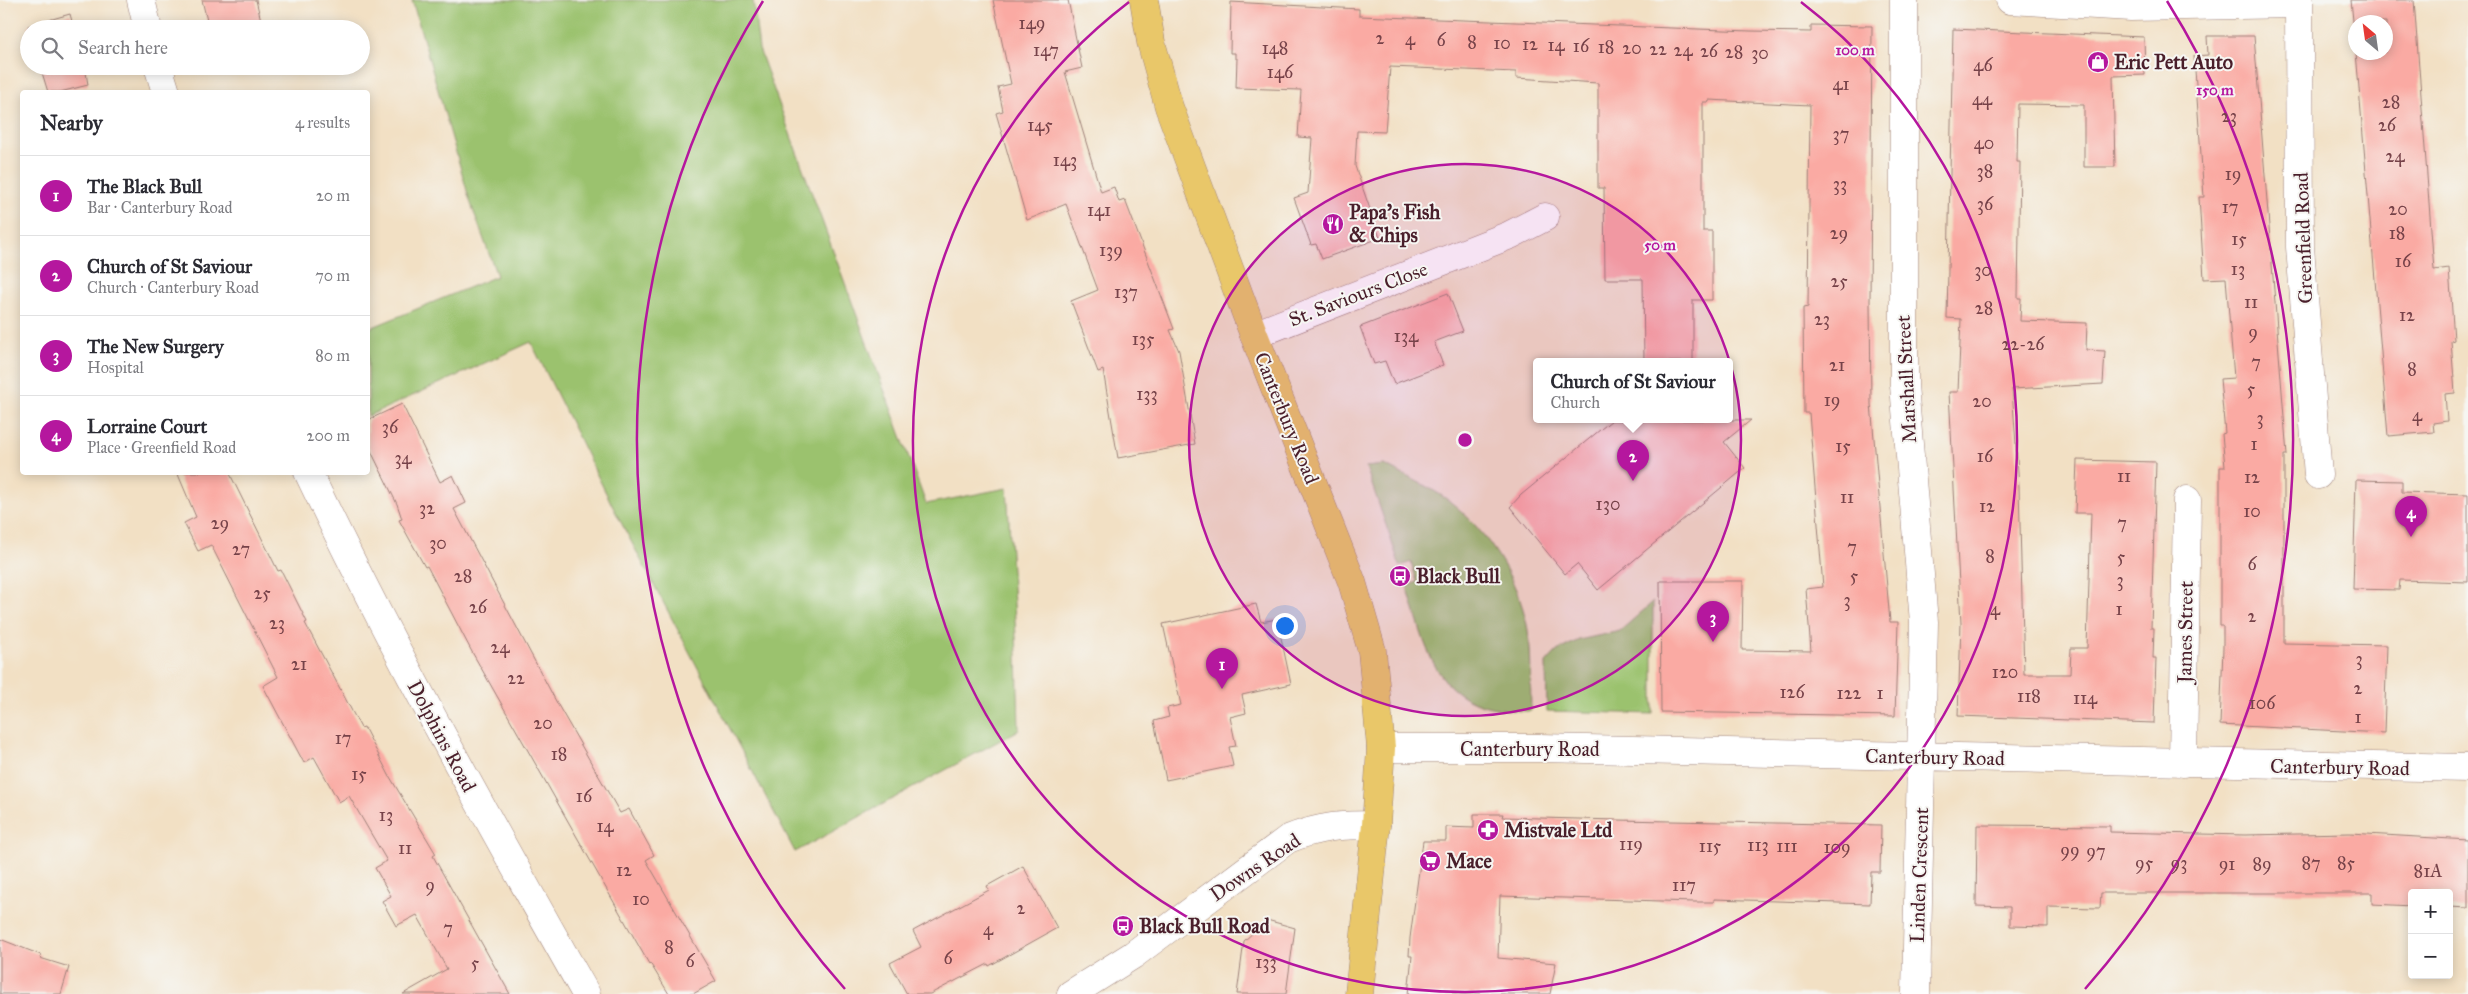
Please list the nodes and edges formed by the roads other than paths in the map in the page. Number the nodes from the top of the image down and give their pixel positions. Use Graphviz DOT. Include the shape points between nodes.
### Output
graph roads {
  1 [pos="141,0"];
  2 [pos="1144,0"];
  3 [pos="1904,0"];
  4 [pos="2010,0"];
  5 [pos="2299,2"];
  6 [pos="146,20"];
  7 [pos="161,75"];
  8 [pos="165,90"];
  9 [pos="1544,217"];
  10 [pos="1254,335"];
  11 [pos="309,475"];
  12 [pos="2318,475"];
  13 [pos="2187,500"];
  14 [pos="1381,748"];
  15 [pos="1923,757"];
  16 [pos="2182,763"];
  17 [pos="2468,768"];
  18 [pos="1376,825"];
  19 [pos="586,994"];
  20 [pos="1071,994"];
  21 [pos="1359,994"];
  22 [pos="1916,994"];
  1 -- 6 [label="street"];
  2 -- 10 [label="highway, Canterbury Road" via="1151,42 1169,107"];
  3 -- 15 [label="street, Marshall Street" via="1904,385 1924,622"];
  4 -- 5 [label="street" via="2131,7"];
  5 -- 12 [label="street, Greenfield Road" via="2300,246"];
  7 -- 8 [label="street"];
  9 -- 10 [label="street, St. Saviours Close" via="1510,235"];
  10 -- 14 [label="highway, Canterbury Road" via="1366,625 1375,670"];
  11 -- 19 [label="street, Dolphins Road" via="356,575 438,732"];
  13 -- 16 [label="street, James Street"];
  14 -- 15 [label="street, Canterbury Road" via="1539,748"];
  14 -- 18 [label="highway"];
  15 -- 16 [label="street, Canterbury Road"];
  15 -- 22 [label="street, Linden Crescent"];
  16 -- 17 [label="street, Canterbury Road"];
  18 -- 20 [label="street, Downs Road" via="1315,828 1288,839 1133,955"];
  18 -- 21 [label="highway"];
}
